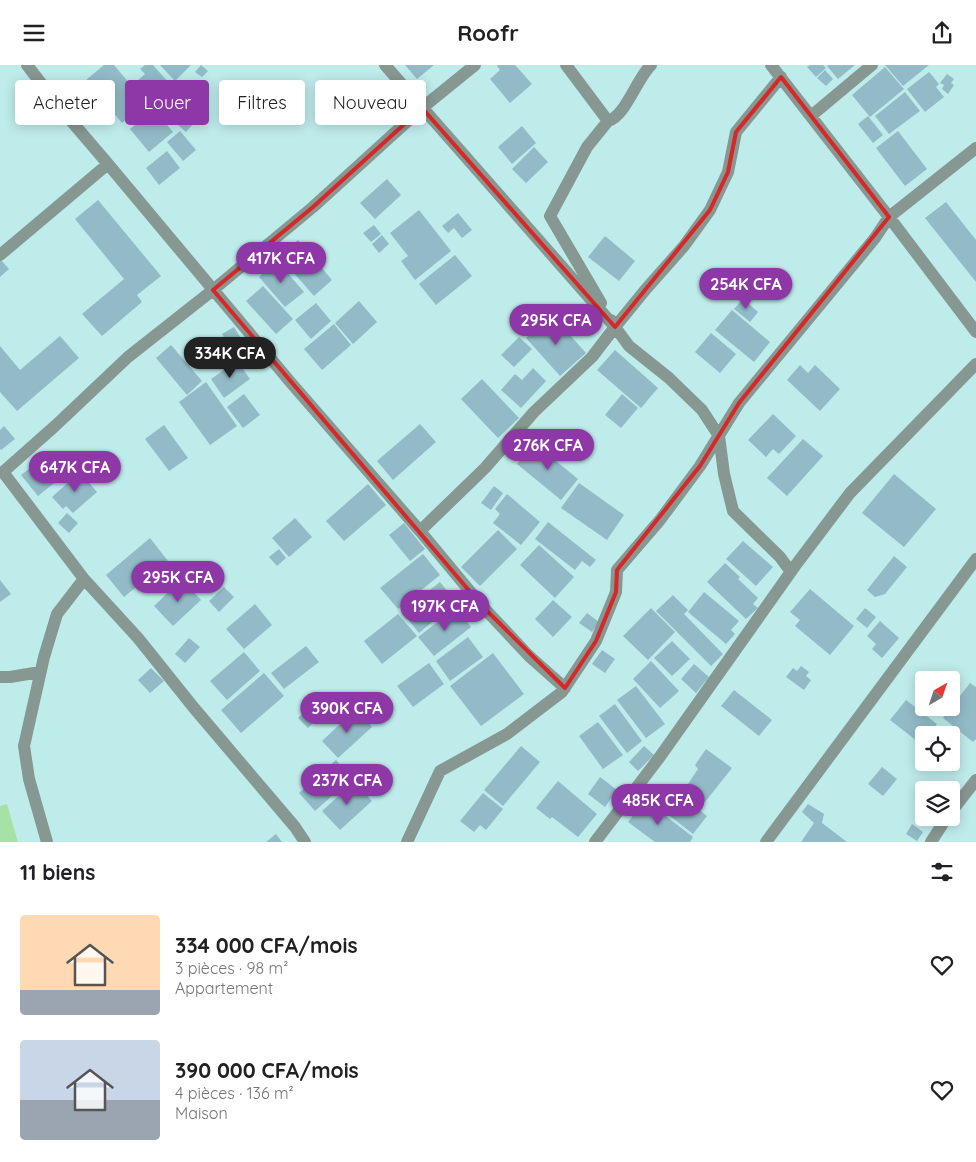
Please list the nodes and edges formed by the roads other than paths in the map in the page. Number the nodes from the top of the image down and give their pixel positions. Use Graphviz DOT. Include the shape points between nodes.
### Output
graph roads {
  1 [pos="27,65"];
  2 [pos="385,65"];
  3 [pos="475,65"];
  4 [pos="566,65"];
  5 [pos="651,65"];
  6 [pos="771,65"];
  7 [pos="872,65"];
  8 [pos="781,77"];
  9 [pos="398,80"];
  10 [pos="426,105"];
  11 [pos="426,113"];
  12 [pos="811,116"];
  13 [pos="608,121"];
  14 [pos="403,125"];
  15 [pos="976,148"];
  16 [pos="108,165"];
  17 [pos="890,217"];
  18 [pos="0,255"];
  19 [pos="213,290"];
  20 [pos="615,327"];
  21 [pos="976,332"];
  22 [pos="976,364"];
  23 [pos="719,435"];
  24 [pos="2,470"];
  25 [pos="420,531"];
  26 [pos="976,559"];
  27 [pos="791,572"];
  28 [pos="84,579"];
  29 [pos="40,672"];
  30 [pos="0,677"];
  31 [pos="565,688"];
  32 [pos="976,780"];
  33 [pos="960,800"];
  34 [pos="941,826"];
  35 [pos="47,842"];
  36 [pos="305,842"];
  37 [pos="408,842"];
  38 [pos="595,842"];
  39 [pos="766,842"];
  40 [pos="931,842"];
  1 -- 16 [label="street"];
  2 -- 9 [label="street"];
  3 -- 10 [label="street"];
  4 -- 13 [label="street"];
  5 -- 13 [label="street" via="623,108 613,120"];
  6 -- 8 [label="street"];
  7 -- 12 [label="street"];
  8 -- 12 [label="street"];
  8 -- 20 [label="street" via="736,132 728,172 710,210 684,246"];
  11 -- 20 [label="street"];
  12 -- 17 [label="street"];
  13 -- 20 [label="street" via="587,147 550,216"];
  14 -- 19 [label="street" via="313,207"];
  15 -- 17 [label="street"];
  16 -- 18 [label="street"];
  16 -- 19 [label="street"];
  17 -- 21 [label="street"];
  17 -- 23 [label="street" via="739,403"];
  19 -- 24 [label="street" via="128,357 55,427"];
  19 -- 25 [label="street"];
  20 -- 23 [label="street" via="629,347 669,377 702,410"];
  20 -- 25 [label="street" via="592,357 534,412 485,468"];
  22 -- 27 [label="street" via="850,493"];
  23 -- 27 [label="street" via="733,511"];
  23 -- 31 [label="street" via="660,519 617,570 616,592 596,641"];
  24 -- 28 [label="street"];
  25 -- 31 [label="street" via="483,607 529,656"];
  26 -- 39 [label="street"];
  27 -- 38 [label="street"];
  28 -- 29 [label="street" via="57,614"];
  28 -- 36 [label="street" via="296,827"];
  29 -- 30 [label="street"];
  29 -- 35 [label="street" via="24,746 29,779"];
  31 -- 37 [label="street" via="507,734 440,771"];
  32 -- 33 [label="street"];
  34 -- 40 [label="street"];
}
